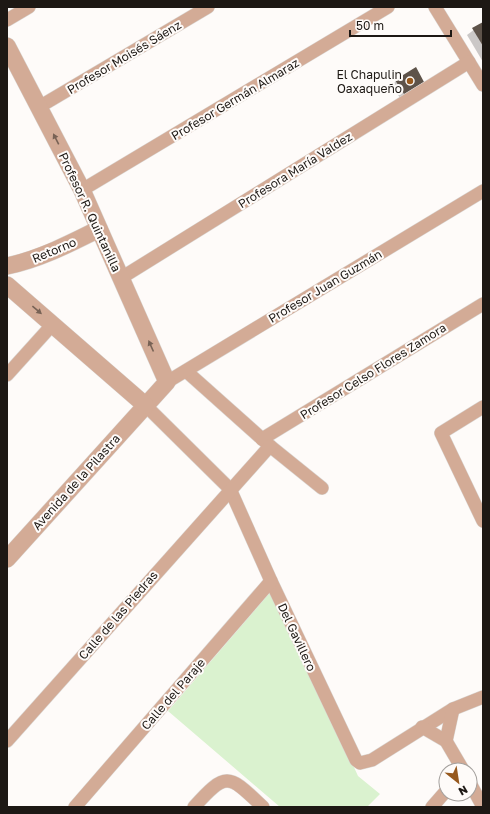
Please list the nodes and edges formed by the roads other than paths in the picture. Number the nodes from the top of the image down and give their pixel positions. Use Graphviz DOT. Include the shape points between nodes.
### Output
graph roads {
  1 [pos="29,7"];
  2 [pos="208,7"];
  3 [pos="388,7"];
  4 [pos="435,7"];
  5 [pos="7,20"];
  6 [pos="7,46"];
  7 [pos="469,62"];
  8 [pos="483,85"];
  9 [pos="39,107"];
  10 [pos="82,190"];
  11 [pos="483,191"];
  12 [pos="99,229"];
  13 [pos="7,266"];
  14 [pos="121,278"];
  15 [pos="7,285"];
  16 [pos="483,304"];
  17 [pos="53,324"];
  18 [pos="186,370"];
  19 [pos="9,372"];
  20 [pos="167,382"];
  21 [pos="145,405"];
  22 [pos="483,407"];
  23 [pos="266,442"];
  24 [pos="322,488"];
  25 [pos="230,489"];
  26 [pos="483,521"];
  27 [pos="7,559"];
  28 [pos="271,581"];
  29 [pos="483,697"];
  30 [pos="453,709"];
  31 [pos="422,727"];
  32 [pos="7,741"];
  33 [pos="446,741"];
  34 [pos="458,762"];
  35 [pos="478,798"];
  36 [pos="75,807"];
  37 [pos="194,807"];
  38 [pos="263,807"];
  39 [pos="483,807"];
  1 -- 5 [label="street"];
  2 -- 9 [label="street, Profesor Moisés Sáenz"];
  3 -- 10 [label="street, Profesor Germán Almaraz"];
  4 -- 7 [label="street"];
  6 -- 9 [label="street, Profesor R. Quintanilla"];
  7 -- 8 [label="street"];
  7 -- 14 [label="street, Profesora María Valdez"];
  10 -- 9 [label="street, Profesor R. Quintanilla, one-way"];
  10 -- 12 [label="street, Profesor R. Quintanilla"];
  11 -- 18 [label="street, Profesor Juan Guzmán"];
  12 -- 13 [label="street, Retorno" via="62,248 26,262"];
  12 -- 14 [label="street, Profesor R. Quintanilla"];
  20 -- 14 [label="street, Profesor R. Quintanilla, one-way"];
  15 -- 17 [label="street, one-way"];
  16 -- 23 [label="street, Profesor Celso Flores Zamora"];
  17 -- 19 [label="street"];
  17 -- 21 [label="street"];
  18 -- 20 [label="street, Profesor Juan Guzmán"];
  18 -- 23 [label="street"];
  20 -- 21 [label="street, Avenida de la Pilastra"];
  21 -- 25 [label="street, Del Gavillero"];
  21 -- 27 [label="street, Avenida de la Pilastra"];
  22 -- 26 [label="street" via="441,433"];
  23 -- 24 [label="street"];
  23 -- 25 [label="street, Profesor Celso Flores Zamora"];
  25 -- 28 [label="street, Del Gavillero"];
  25 -- 32 [label="street, Calle de las Piedras"];
  28 -- 31 [label="street, Del Gavillero" via="356,760 372,760"];
  28 -- 36 [label="street, Calle del Paraje"];
  29 -- 30 [label="street, Del Gavillero"];
  30 -- 31 [label="street, Del Gavillero"];
  30 -- 33 [label="street"];
  31 -- 33 [label="street"];
  33 -- 34 [label="street"];
  35 -- 39 [label="street"];
  37 -- 38 [label="street" via="212,787 224,780 239,784"];
}
